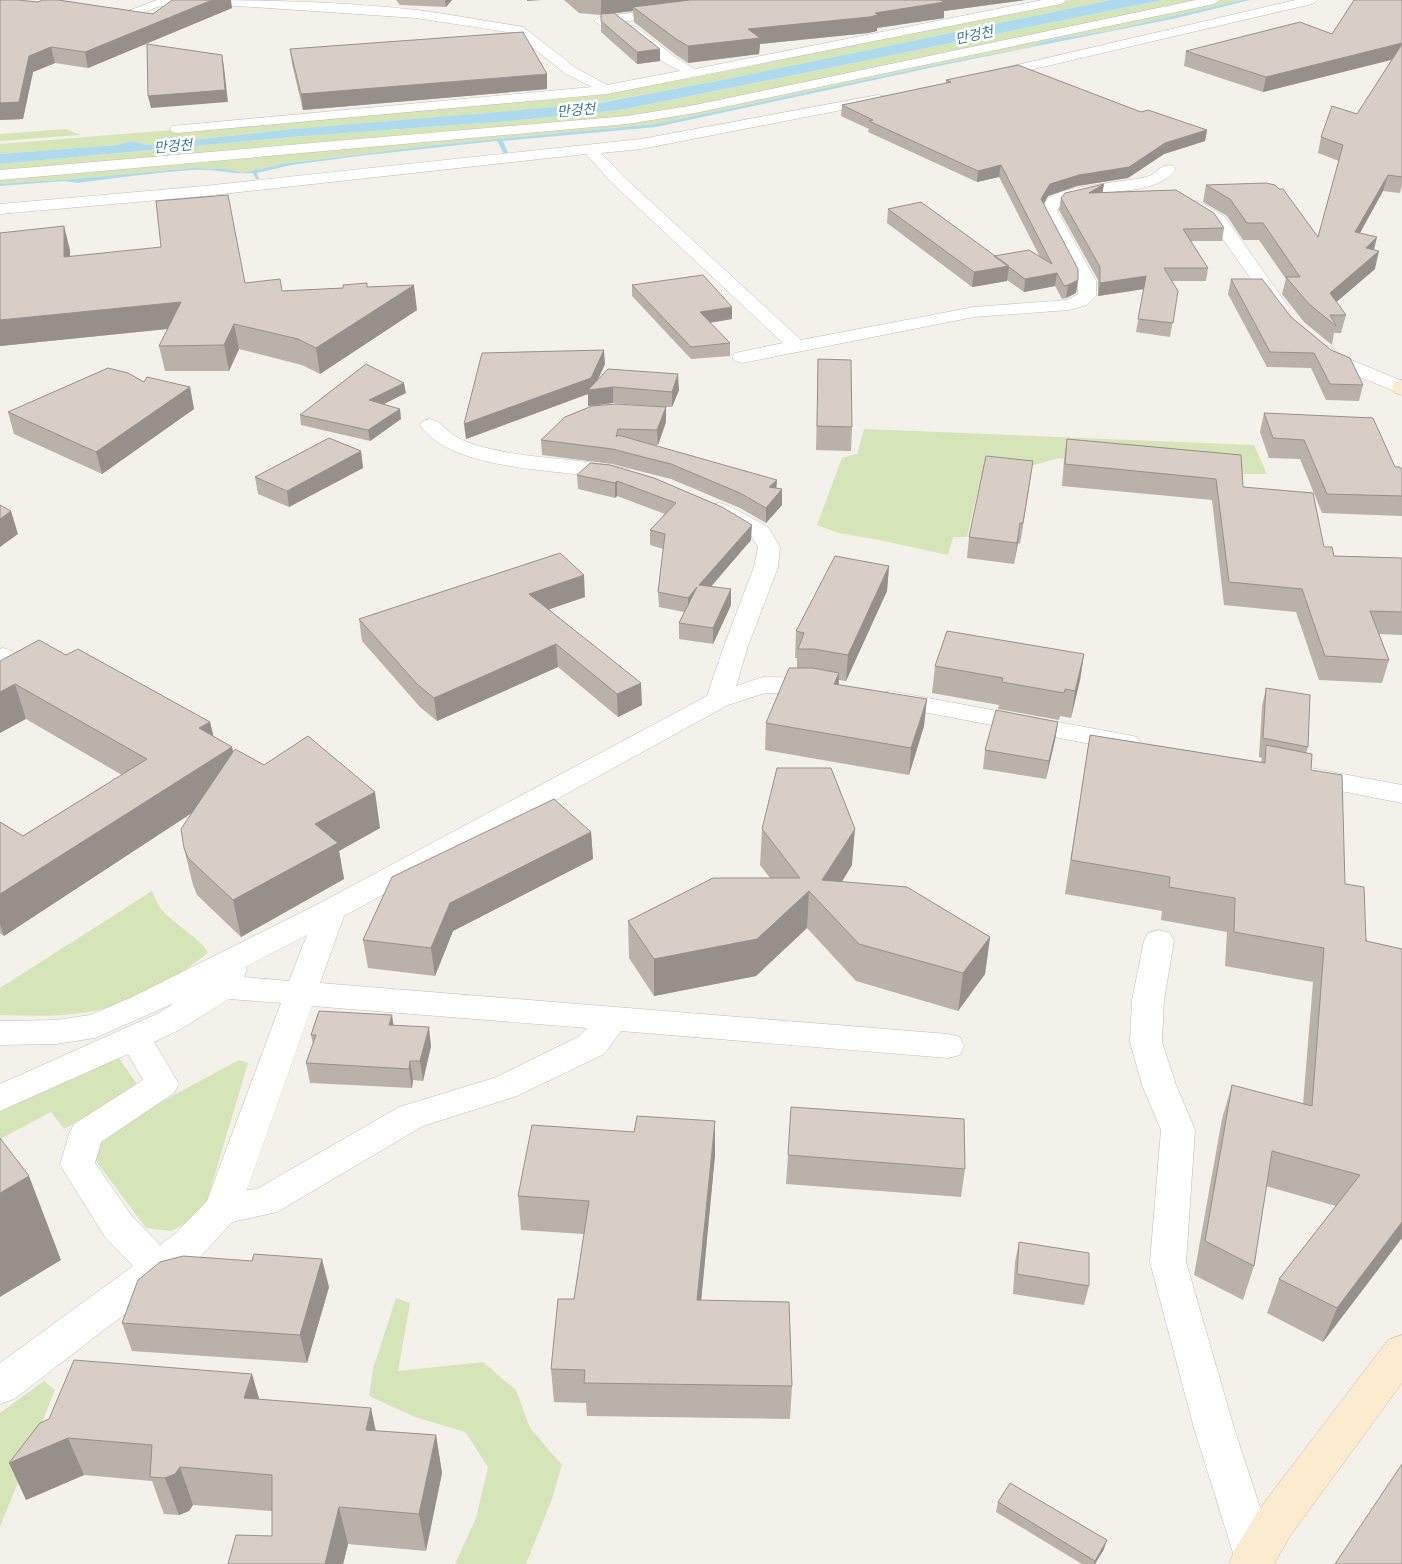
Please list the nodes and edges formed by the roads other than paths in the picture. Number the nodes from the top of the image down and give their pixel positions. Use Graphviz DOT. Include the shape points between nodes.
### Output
graph roads {
  1 [pos="189,0"];
  2 [pos="197,0"];
  3 [pos="1061,0"];
  4 [pos="1214,0"];
  5 [pos="1312,0"];
  6 [pos="682,10"];
  7 [pos="122,18"];
  8 [pos="617,18"];
  9 [pos="600,21"];
  10 [pos="693,74"];
  11 [pos="976,79"];
  12 [pos="606,90"];
  13 [pos="892,96"];
  14 [pos="177,129"];
  15 [pos="590,150"];
  16 [pos="1168,169"];
  17 [pos="0,175"];
  18 [pos="1168,189"];
  19 [pos="0,208"];
  20 [pos="1291,321"];
  21 [pos="1309,338"];
  22 [pos="798,347"];
  23 [pos="742,357"];
  24 [pos="1402,388"];
  25 [pos="430,426"];
  26 [pos="540,442"];
  27 [pos="520,460"];
  28 [pos="637,479"];
  29 [pos="697,500"];
  30 [pos="719,700"];
  31 [pos="1153,748"];
  32 [pos="1280,771"];
  33 [pos="1402,794"];
  34 [pos="331,910"];
  35 [pos="1159,941"];
  36 [pos="236,958"];
  37 [pos="224,987"];
  38 [pos="301,993"];
  39 [pos="613,1019"];
  40 [pos="0,1033"];
  41 [pos="135,1037"];
  42 [pos="948,1046"];
  43 [pos="0,1098"];
  44 [pos="222,1209"];
  45 [pos="158,1268"];
  46 [pos="1402,1352"];
  47 [pos="0,1386"];
  48 [pos="1252,1560"];
  1 -- 7 [label="street" via="154,4"];
  2 -- 12 [label="street" via="416,14 518,30 571,71"];
  3 -- 10 [label="street"];
  4 -- 17 [label="street" via="695,109 627,120"];
  5 -- 11 [label="street"];
  6 -- 8 [label="street"];
  8 -- 9 [label="street"];
  8 -- 10 [label="street"];
  10 -- 12 [label="street"];
  12 -- 14 [label="street"];
  13 -- 15 [label="street" via="691,136"];
  15 -- 19 [label="street" via="184,193"];
  15 -- 22 [label="street"];
  16 -- 18 [label="street"];
  18 -- 20 [label="street" via="1219,221"];
  18 -- 22 [label="street" via="1078,193 1056,200 1049,210 1087,281 1087,296 1081,301 1069,305 974,312"];
  21 -- 24 [label="street" via="1335,360"];
  22 -- 23 [label="street"];
  25 -- 27 [label="street" via="450,443 497,457"];
  26 -- 27 [label="street"];
  27 -- 28 [label="street" via="612,472"];
  29 -- 30 [label="street" via="760,532 769,548 766,567"];
  30 -- 31 [label="street" via="763,685 812,685"];
  30 -- 34 [label="street"];
  32 -- 33 [label="street"];
  34 -- 36 [label="street"];
  34 -- 38 [label="street"];
  35 -- 48 [label="street" via="1148,1000 1146,1042 1178,1130 1168,1262"];
  36 -- 37 [label="street"];
  36 -- 40 [label="street" via="95,1026 56,1032"];
  37 -- 38 [label="street"];
  37 -- 41 [label="street" via="170,1021"];
  38 -- 39 [label="street"];
  38 -- 44 [label="street"];
  39 -- 42 [label="street"];
  39 -- 44 [label="street" via="592,1045 504,1087 411,1116 264,1202"];
  41 -- 43 [label="street"];
  41 -- 45 [label="street" via="162,1084 86,1134 77,1165 118,1226"];
  44 -- 45 [label="street" via="188,1244"];
  45 -- 47 [label="street"];
  46 -- 48 [label="street" via="1275,1522"];
}
